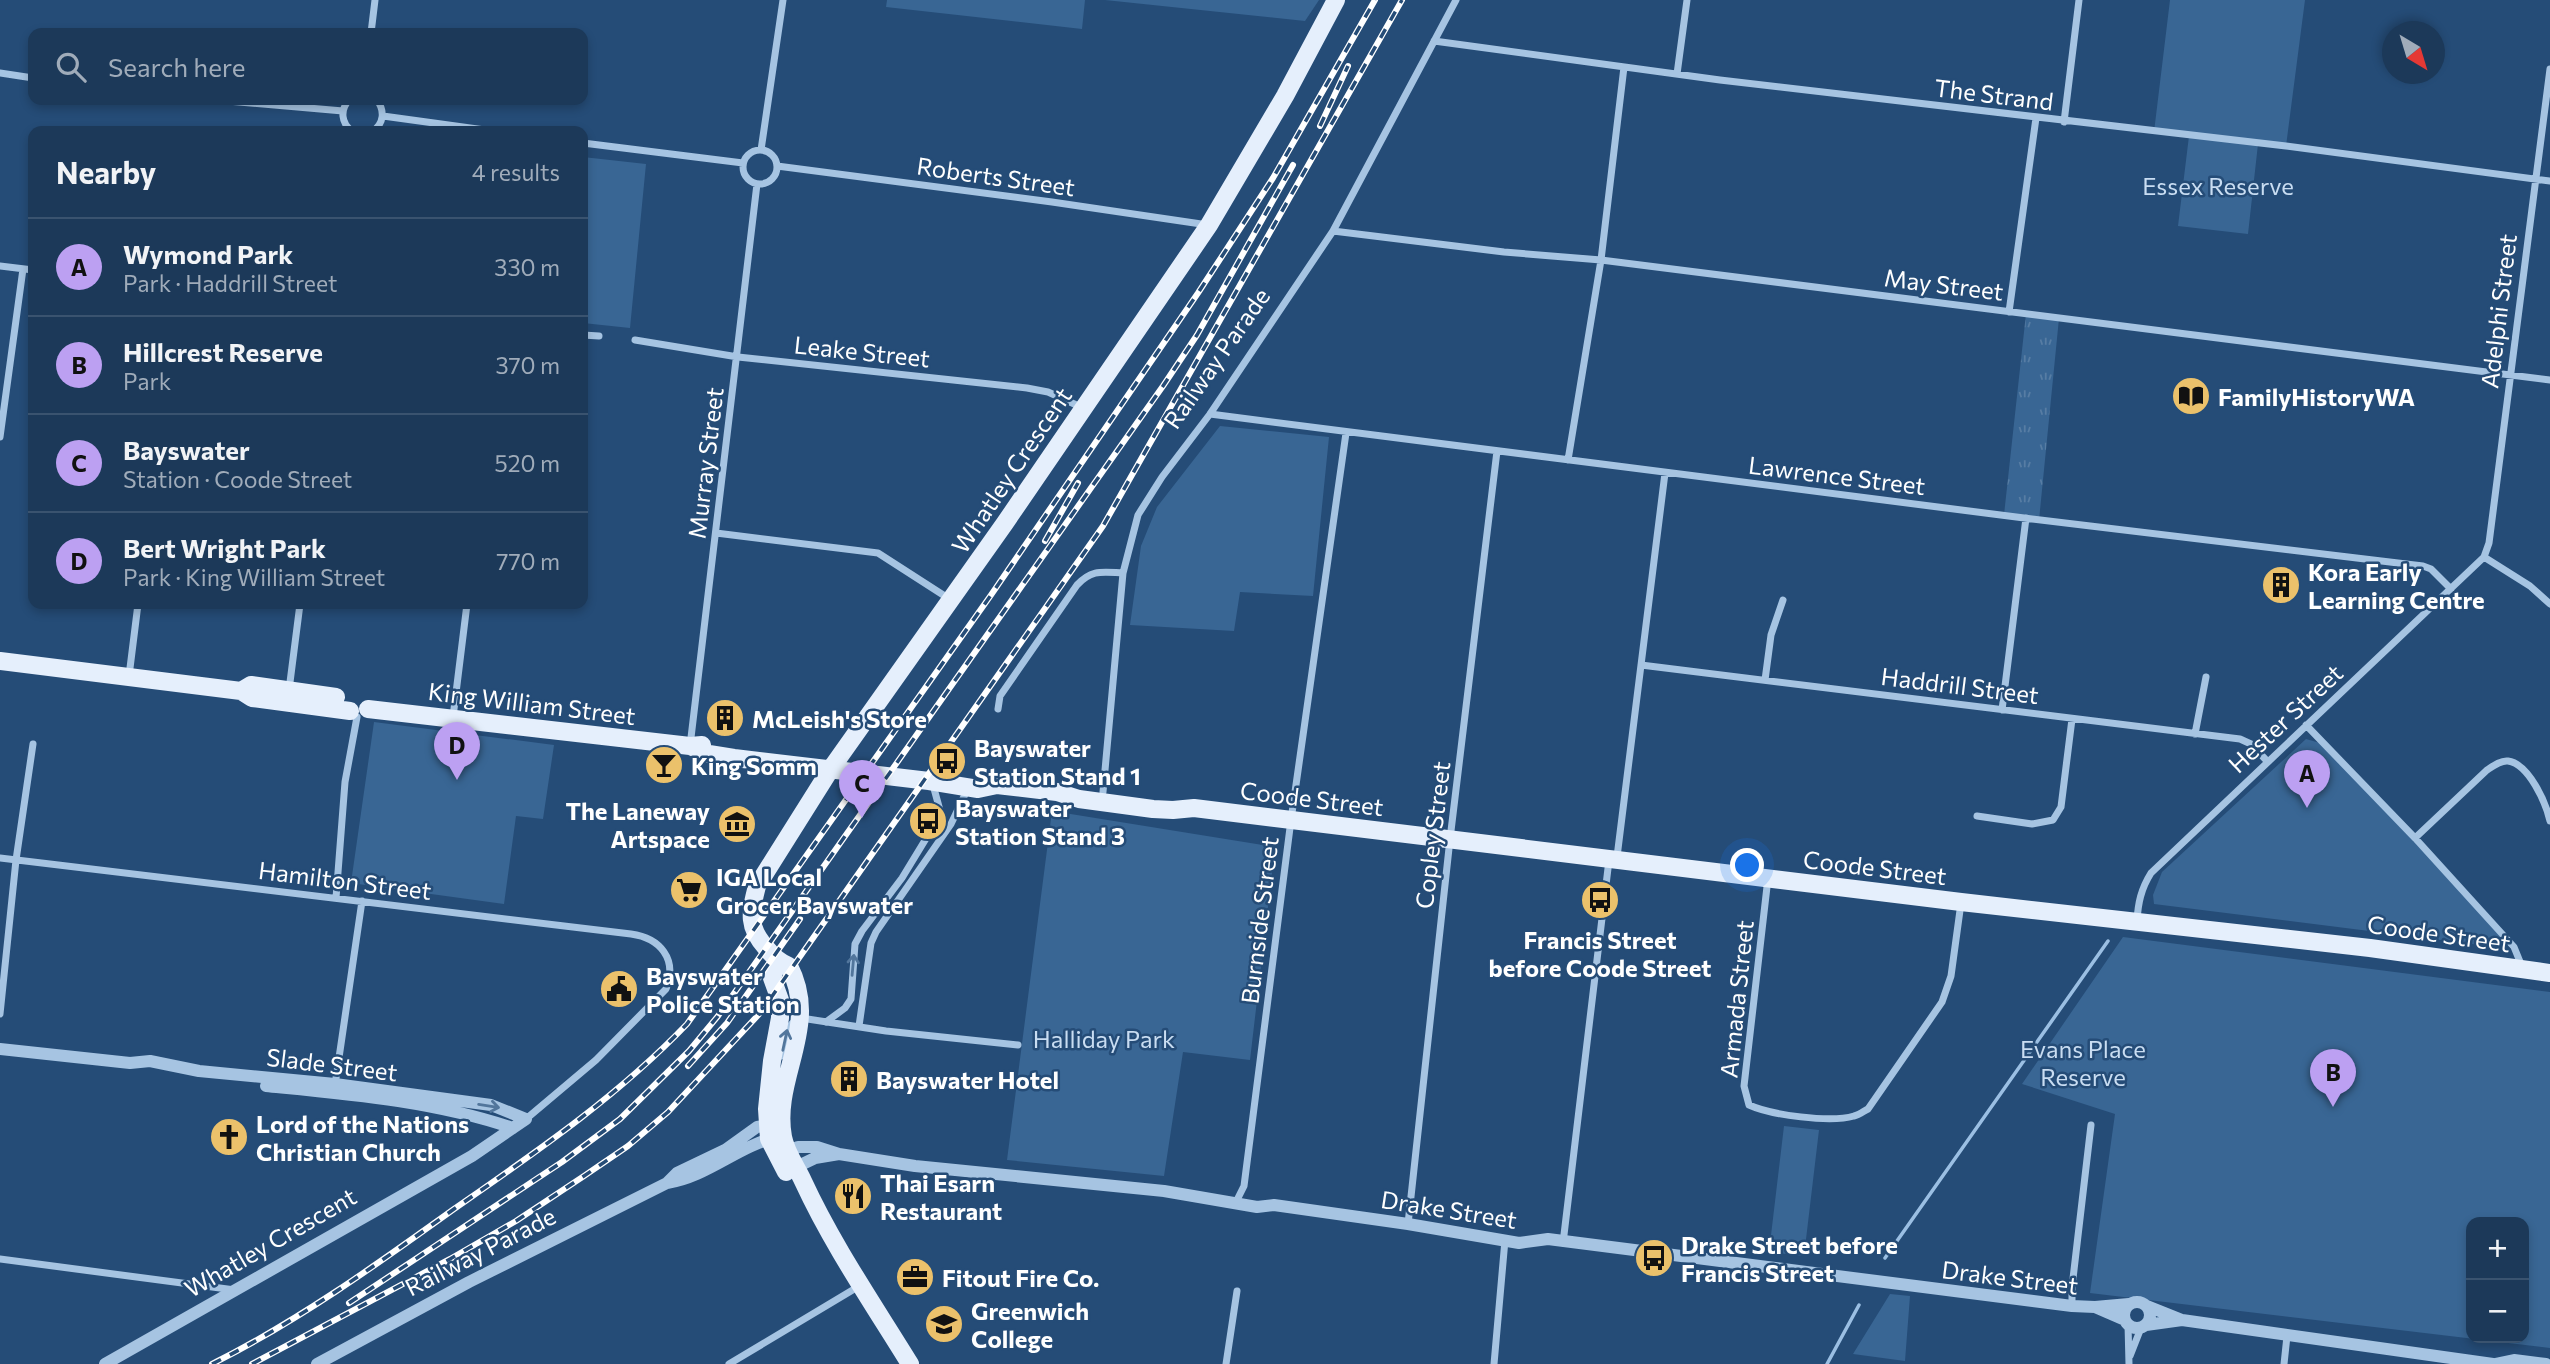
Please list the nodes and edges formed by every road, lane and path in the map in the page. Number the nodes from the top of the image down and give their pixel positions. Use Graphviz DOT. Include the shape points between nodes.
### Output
graph roads {
  1 [pos="375,0"];
  2 [pos="783,0"];
  3 [pos="1336,0"];
  4 [pos="1456,0"];
  5 [pos="1687,0"];
  6 [pos="2079,0"];
  7 [pos="372,28"];
  8 [pos="1434,41"];
  9 [pos="1624,67"];
  10 [pos="2550,69"];
  11 [pos="0,74"];
  12 [pos="1677,74"];
  13 [pos="28,77"];
  14 [pos="273,105"];
  15 [pos="346,105"];
  16 [pos="380,105"];
  17 [pos="342,111"];
  18 [pos="383,116"];
  19 [pos="2036,118"];
  20 [pos="2064,122"];
  21 [pos="347,126"];
  22 [pos="379,126"];
  23 [pos="456,126"];
  24 [pos="588,144"];
  25 [pos="761,150"];
  26 [pos="743,163"];
  27 [pos="777,166"];
  28 [pos="2535,179"];
  29 [pos="2550,181"];
  30 [pos="757,184"];
  31 [pos="1209,225"];
  32 [pos="1333,231"];
  33 [pos="1601,260"];
  34 [pos="0,266"];
  35 [pos="23,269"];
  36 [pos="28,270"];
  37 [pos="2009,312"];
  38 [pos="588,335"];
  39 [pos="598,336"];
  40 [pos="635,340"];
  41 [pos="738,357"];
  42 [pos="2509,375"];
  43 [pos="2550,380"];
  44 [pos="1083,408"];
  45 [pos="1210,414"];
  46 [pos="1346,433"];
  47 [pos="0,437"];
  48 [pos="1497,451"];
  49 [pos="1568,460"];
  50 [pos="1665,473"];
  51 [pos="2026,518"];
  52 [pos="716,533"];
  53 [pos="2484,557"];
  54 [pos="1123,573"];
  55 [pos="2451,589"];
  56 [pos="951,600"];
  57 [pos="1783,600"];
  58 [pos="2550,604"];
  59 [pos="137,609"];
  60 [pos="299,609"];
  61 [pos="466,609"];
  62 [pos="0,661"];
  63 [pos="1641,665"];
  64 [pos="129,677"];
  65 [pos="2206,677"];
  66 [pos="1765,680"];
  67 [pos="288,697"];
  68 [pos="357,709"];
  69 [pos="998,709"];
  70 [pos="2001,710"];
  71 [pos="453,717"];
  72 [pos="2072,719"];
  73 [pos="2305,725"];
  74 [pos="2195,734"];
  75 [pos="33,744"];
  76 [pos="690,747"];
  77 [pos="808,756"];
  78 [pos="2267,761"];
  79 [pos="834,765"];
  80 [pos="932,781"];
  81 [pos="997,785"];
  82 [pos="968,787"];
  83 [pos="1057,792"];
  84 [pos="1103,792"];
  85 [pos="1194,808"];
  86 [pos="1978,816"];
  87 [pos="1291,820"];
  88 [pos="2550,821"];
  89 [pos="2415,838"];
  90 [pos="1450,839"];
  91 [pos="0,858"];
  92 [pos="16,860"];
  93 [pos="1613,860"];
  94 [pos="1769,878"];
  95 [pos="337,898"];
  96 [pos="362,901"];
  97 [pos="1961,902"];
  98 [pos="2137,922"];
  99 [pos="778,961"];
  100 [pos="670,967"];
  101 [pos="2523,969"];
  102 [pos="2550,973"];
  103 [pos="0,1014"];
  104 [pos="801,1018"];
  105 [pos="826,1021"];
  106 [pos="859,1026"];
  107 [pos="1018,1045"];
  108 [pos="0,1049"];
  109 [pos="771,1065"];
  110 [pos="334,1089"];
  111 [pos="526,1119"];
  112 [pos="2091,1125"];
  113 [pos="513,1128"];
  114 [pos="781,1146"];
  115 [pos="1236,1202"];
  116 [pos="1408,1224"];
  117 [pos="1505,1240"];
  118 [pos="1563,1242"];
  119 [pos="0,1259"];
  120 [pos="861,1284"];
  121 [pos="235,1290"];
  122 [pos="1237,1291"];
  123 [pos="2129,1304"];
  124 [pos="2072,1306"];
  125 [pos="2147,1306"];
  126 [pos="2095,1307"];
  127 [pos="2182,1320"];
  128 [pos="2126,1322"];
  129 [pos="2144,1326"];
  130 [pos="2287,1336"];
  131 [pos="2129,1360"];
  132 [pos="2471,1363"];
  133 [pos="104,1364"];
  134 [pos="317,1364"];
  135 [pos="729,1364"];
  136 [pos="910,1364"];
  137 [pos="1226,1364"];
  138 [pos="1494,1364"];
  139 [pos="2284,1364"];
  140 [pos="2494,1364"];
  141 [pos="2546,1364"];
  1 -- 7 [label="street"];
  2 -- 25 [label="street"];
  3 -- 31 [label="main road, Whatley Crescent"];
  4 -- 8 [label="street, Railway Parade"];
  5 -- 12 [label="street"];
  6 -- 20 [label="street"];
  8 -- 9 [label="street, The Strand"];
  8 -- 32 [label="street, Railway Parade"];
  9 -- 12 [label="street, The Strand"];
  9 -- 33 [label="street"];
  10 -- 28 [label="street, Adelphi Street"];
  11 -- 13 [label="street"];
  12 -- 19 [label="street, The Strand"];
  14 -- 17 [label="street"];
  15 -- 17 [label="street"];
  16 -- 18 [label="street"];
  17 -- 21 [label="street"];
  18 -- 22 [label="street"];
  18 -- 23 [label="street"];
  19 -- 20 [label="street, The Strand"];
  19 -- 37 [label="street"];
  20 -- 28 [label="street, The Strand"];
  24 -- 26 [label="street"];
  25 -- 26 [label="street" via="750,153"];
  25 -- 27 [label="street" via="772,155"];
  26 -- 30 [label="street" via="747,178"];
  27 -- 30 [label="street" via="774,178"];
  27 -- 31 [label="street, Roberts Street"];
  28 -- 29 [label="street, The Strand"];
  28 -- 42 [label="street, Adelphi Street"];
  30 -- 41 [label="street, Murray Street"];
  31 -- 44 [label="main road, Whatley Crescent"];
  32 -- 33 [label="street, May Street"];
  32 -- 45 [label="street, Railway Parade"];
  33 -- 37 [label="street, May Street"];
  33 -- 49 [label="street"];
  34 -- 35 [label="street"];
  35 -- 36 [label="street"];
  35 -- 47 [label="street"];
  37 -- 42 [label="street, May Street"];
  38 -- 39 [label="street"];
  40 -- 41 [label="street, Leake Street"];
  41 -- 44 [label="street, Leake Street" via="1027,388"];
  41 -- 52 [label="street, Murray Street"];
  42 -- 43 [label="street, May Street"];
  42 -- 53 [label="street, Adelphi Street"];
  44 -- 56 [label="main road, Whatley Crescent"];
  45 -- 46 [label="street, Lawrence Street"];
  45 -- 54 [label="street, Railway Parade" via="1138,515"];
  46 -- 48 [label="street, Lawrence Street"];
  46 -- 87 [label="street, Burnside Street"];
  48 -- 49 [label="street, Lawrence Street"];
  48 -- 90 [label="street, Copley Street"];
  49 -- 50 [label="street, Lawrence Street"];
  50 -- 51 [label="street, Lawrence Street"];
  50 -- 63 [label="street"];
  51 -- 55 [label="street, Lawrence Street" via="2424,566"];
  51 -- 70 [label="street"];
  52 -- 56 [label="street" via="878,553"];
  52 -- 76 [label="street, Murray Street"];
  53 -- 55 [label="street, Hester Street"];
  53 -- 58 [label="street"];
  54 -- 69 [label="street" via="1095,572 1077,585 1000,696"];
  54 -- 84 [label="street, Railway Parade"];
  55 -- 73 [label="street, Hester Street"];
  56 -- 79 [label="main road, Whatley Crescent"];
  57 -- 66 [label="street" via="1770,635"];
  59 -- 64 [label="street"];
  60 -- 67 [label="street"];
  61 -- 71 [label="street"];
  62 -- 64 [label="main road, King William Street"];
  63 -- 66 [label="street, Haddrill Street"];
  63 -- 93 [label="street"];
  64 -- 67 [label="main road, King William Street" via="241,691 252,698"];
  65 -- 74 [label="street"];
  66 -- 70 [label="street, Haddrill Street"];
  67 -- 68 [label="main road, King William Street"];
  68 -- 71 [label="main road, King William Street"];
  68 -- 95 [label="street" via="345,782"];
  70 -- 72 [label="street, Haddrill Street"];
  71 -- 76 [label="main road, King William Street"];
  72 -- 74 [label="street, Haddrill Street"];
  72 -- 86 [label="street" via="2061,807 2053,820 2032,824"];
  73 -- 78 [label="street, Hester Street"];
  73 -- 89 [label="street"];
  74 -- 78 [label="street, Haddrill Street" via="2246,741"];
  75 -- 92 [label="street"];
  76 -- 77 [label="main road, King William Street" via="711,745"];
  76 -- 79 [label="main road, King William Street" via="709,754"];
  77 -- 79 [label="main road, Coode Street"];
  78 -- 98 [label="street, Hester Street" via="2151,873 2138,901"];
  79 -- 80 [label="main road, Coode Street"];
  79 -- 81 [label="main road, Coode Street" via="987,778"];
  79 -- 99 [label="main road, Whatley Crescent" via="759,883 751,907 755,937"];
  80 -- 82 [label="main road, Coode Street"];
  105 -- 80 [label="street, one-way" via="850,999 856,944 862,931 941,814"];
  81 -- 82 [label="main road, Coode Street"];
  81 -- 83 [label="main road, Coode Street"];
  82 -- 106 [label="street" via="951,824 876,932"];
  83 -- 84 [label="main road, Coode Street"];
  83 -- 85 [label="main road, Coode Street" via="1153,809"];
  84 -- 85 [label="main road, Coode Street"];
  85 -- 87 [label="main road, Coode Street"];
  87 -- 90 [label="main road, Coode Street"];
  87 -- 115 [label="street, Burnside Street" via="1244,1186"];
  88 -- 89 [label="street" via="2533,781 2507,761 2487,770"];
  89 -- 101 [label="street" via="2514,947"];
  90 -- 93 [label="main road, Coode Street"];
  90 -- 116 [label="street, Copley Street"];
  91 -- 92 [label="street, Hamilton Street"];
  92 -- 95 [label="street, Hamilton Street"];
  92 -- 103 [label="street"];
  93 -- 94 [label="main road, Coode Street"];
  93 -- 118 [label="street"];
  94 -- 97 [label="main road, Coode Street"];
  94 -- 97 [label="street, Armada Street" via="1744,1086 1749,1105 1765,1112 1840,1118 1868,1109 1945,995"];
  95 -- 96 [label="street, Hamilton Street"];
  96 -- 100 [label="street, Hamilton Street" via="643,936 663,950"];
  96 -- 110 [label="street"];
  97 -- 98 [label="main road, Coode Street"];
  98 -- 101 [label="main road, Coode Street"];
  99 -- 104 [label="main road, Whatley Crescent" via="789,966 797,982"];
  99 -- 109 [label="main road" via="772,978 780,1000 780,1018"];
  100 -- 111 [label="street, Whatley Crescent" via="669,982 660,997 597,1060"];
  101 -- 102 [label="main road, Coode Street"];
  104 -- 105 [label="street"];
  109 -- 104 [label="street, one-way" via="781,1059 792,1021"];
  104 -- 114 [label="main road" via="784,1100"];
  105 -- 106 [label="street"];
  106 -- 107 [label="street"];
  108 -- 110 [label="street, Slade Street" via="130,1063 200,1078"];
  109 -- 114 [label="main road"];
  110 -- 111 [label="street, Slade Street, one-way" via="491,1105"];
  110 -- 113 [label="street, Slade Street"];
  111 -- 113 [label="street, Whatley Crescent"];
  112 -- 124 [label="street"];
  113 -- 121 [label="street, Whatley Crescent" via="472,1156"];
  114 -- 115 [label="street, Drake Street"];
  114 -- 120 [label="main road"];
  114 -- 134 [label="street, Railway Parade" via="757,1127 667,1183"];
  115 -- 116 [label="street, Drake Street"];
  116 -- 117 [label="street, Drake Street"];
  117 -- 118 [label="street, Drake Street"];
  117 -- 138 [label="street"];
  118 -- 124 [label="street, Drake Street"];
  119 -- 121 [label="street"];
  120 -- 135 [label="street"];
  120 -- 136 [label="main road"];
  121 -- 133 [label="street, Whatley Crescent"];
  122 -- 137 [label="street"];
  123 -- 125 [label="street, Drake Street"];
  123 -- 126 [label="street, Drake Street"];
  123 -- 128 [label="street" via="2124,1311"];
  124 -- 126 [label="street, Drake Street"];
  125 -- 127 [label="street, Drake Street"];
  125 -- 129 [label="street" via="2151,1313"];
  126 -- 128 [label="street, Drake Street"];
  127 -- 129 [label="street, Drake Street"];
  127 -- 130 [label="street, Drake Street"];
  128 -- 129 [label="street, Drake Street" via="2134,1328"];
  128 -- 131 [label="street"];
  129 -- 131 [label="street"];
  130 -- 132 [label="street, Drake Street"];
  130 -- 139 [label="street"];
  132 -- 140 [label="street, Drake Street"];
  140 -- 141 [label="street, Drake Street" via="2514,1360"];
}
